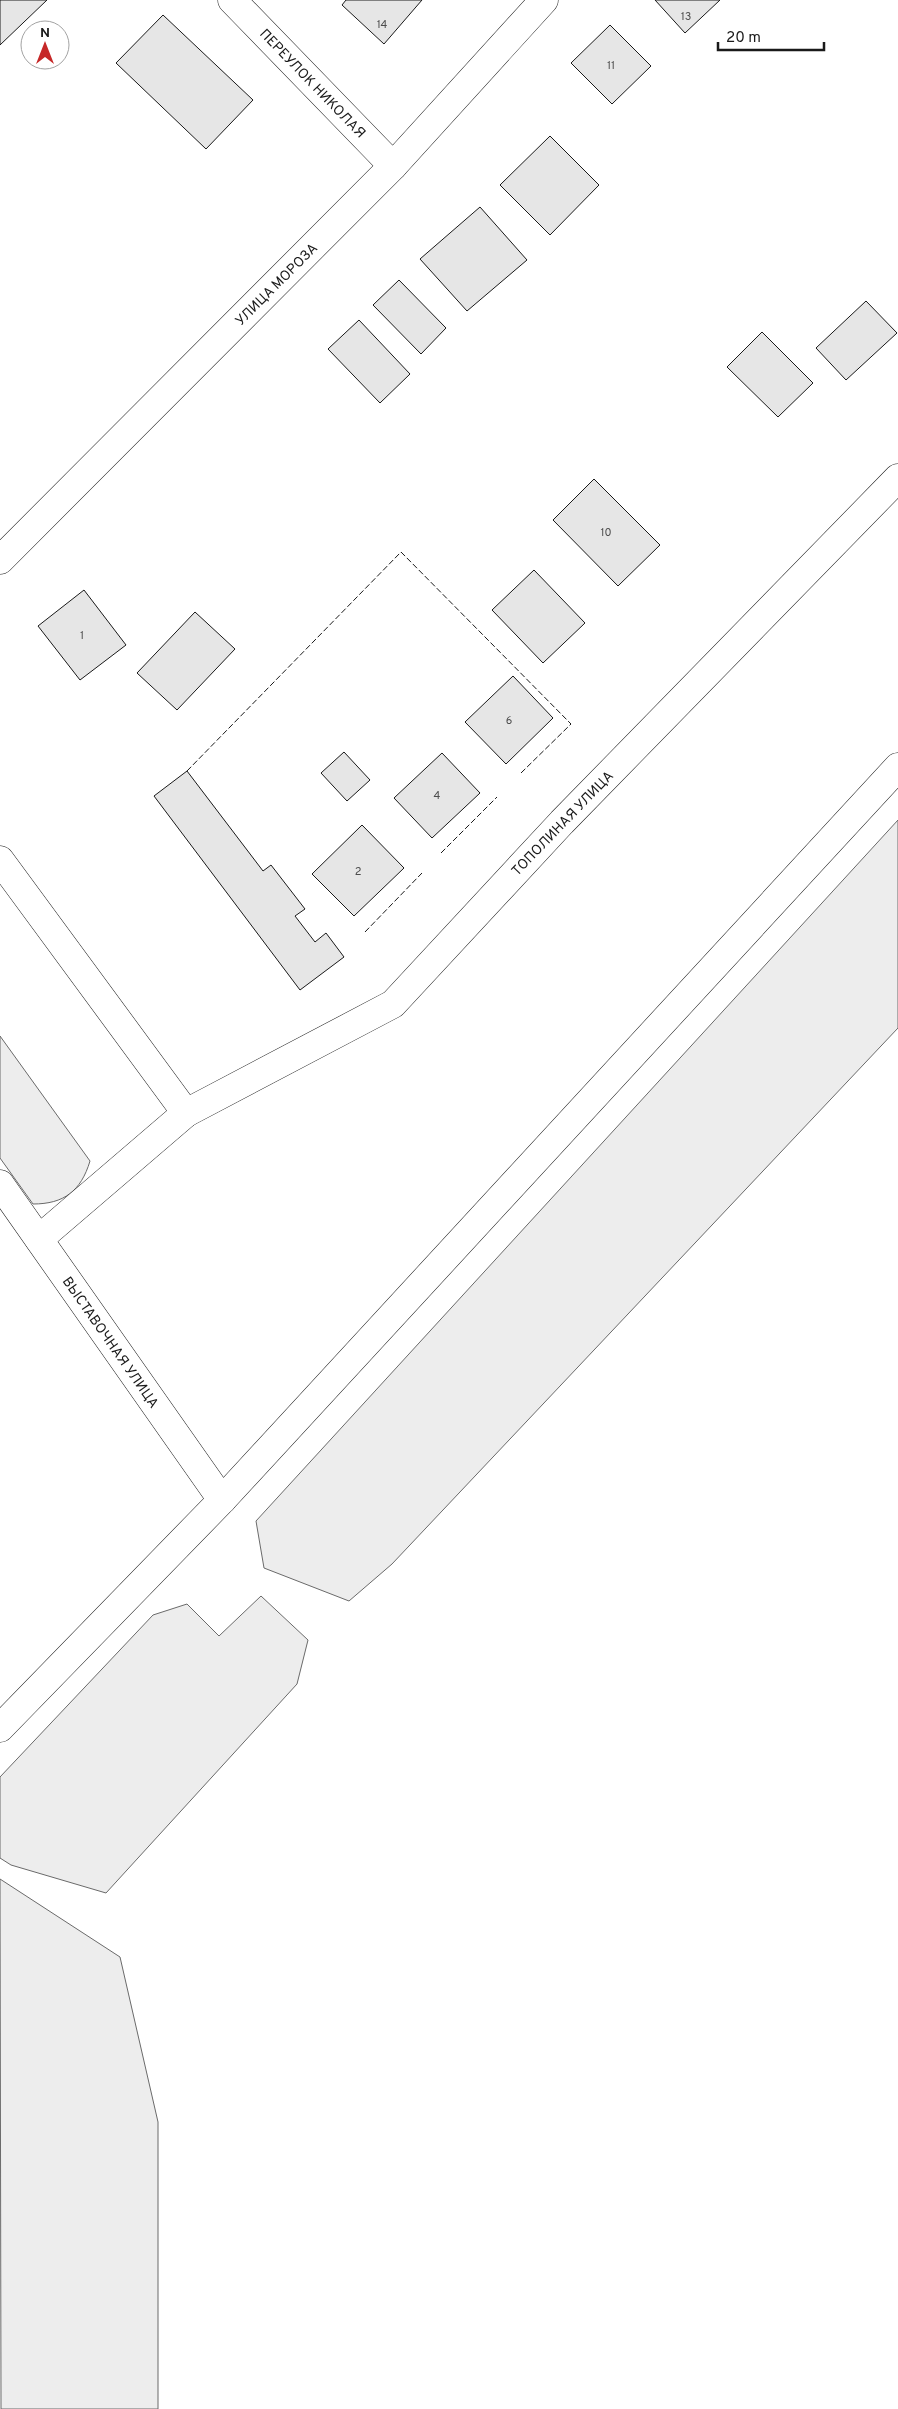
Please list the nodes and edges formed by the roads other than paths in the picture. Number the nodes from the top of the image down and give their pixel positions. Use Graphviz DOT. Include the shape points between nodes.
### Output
graph roads {
  1 [pos="232,0"];
  2 [pos="544,0"];
  3 [pos="393,166"];
  4 [pos="898,478"];
  5 [pos="0,560"];
  6 [pos="898,767"];
  7 [pos="0,860"];
  8 [pos="186,1113"];
  9 [pos="0,1184"];
  10 [pos="39,1239"];
  11 [pos="222,1500"];
  12 [pos="0,1728"];
  1 -- 3 [label="street, ПЕРЕУЛОК НИКОЛАЯ"];
  2 -- 3 [label="street, УЛИЦА МОРОЗА"];
  3 -- 5 [label="street, УЛИЦА МОРОЗА"];
  4 -- 8 [label="street, ТОПОЛИНАЯ УЛИЦА" via="562,822 393,1004"];
  6 -- 11 [label="street"];
  7 -- 8 [label="street"];
  8 -- 10 [label="street, ТОПОЛИНАЯ УЛИЦА"];
  9 -- 10 [label="street, ВЫСТАВОЧНАЯ УЛИЦА"];
  10 -- 11 [label="street, ВЫСТАВОЧНАЯ УЛИЦА"];
  11 -- 12 [label="street"];
}
